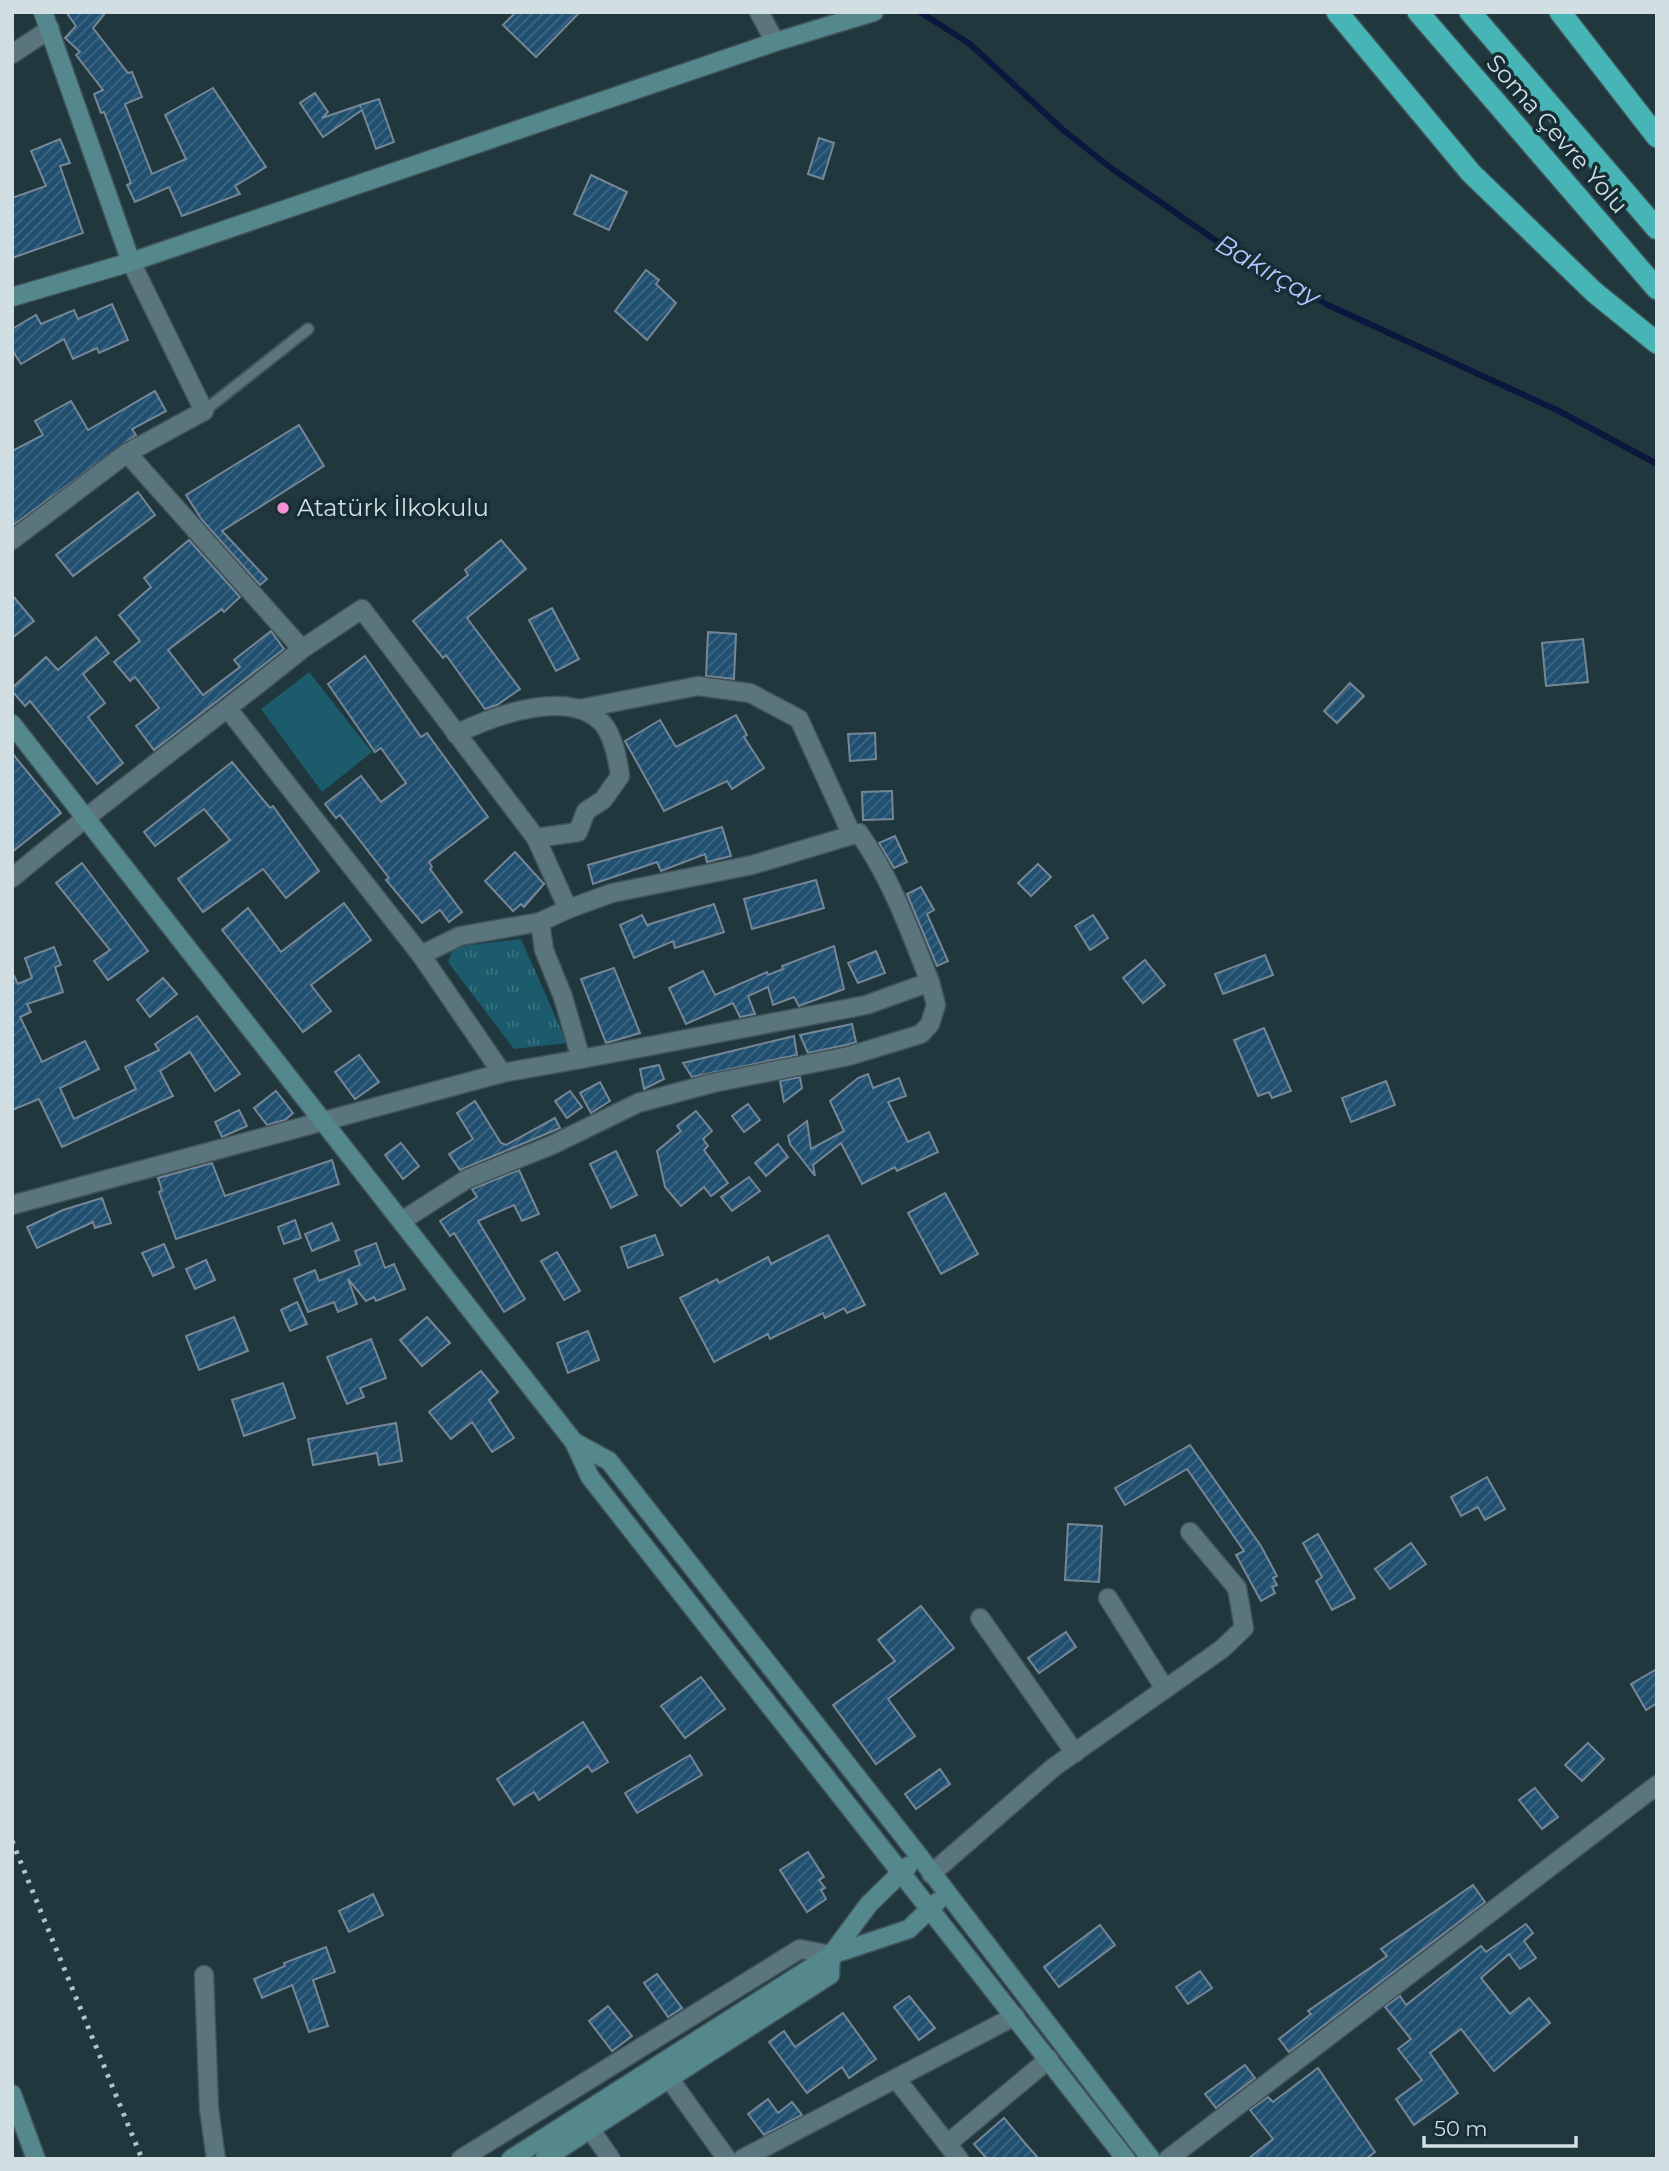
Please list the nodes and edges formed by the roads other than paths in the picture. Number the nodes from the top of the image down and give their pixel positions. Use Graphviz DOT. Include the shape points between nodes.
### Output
graph roads {
  1 [pos="759,12"];
  2 [pos="874,12"];
  3 [pos="1337,12"];
  4 [pos="1418,12"];
  5 [pos="1470,12"];
  6 [pos="1560,12"];
  7 [pos="46,21"];
  8 [pos="775,42"];
  9 [pos="12,54"];
  10 [pos="1657,137"];
  11 [pos="1657,229"];
  12 [pos="131,262"];
  13 [pos="1657,289"];
  14 [pos="12,297"];
  15 [pos="308,329"];
  16 [pos="1657,343"];
  17 [pos="204,411"];
  18 [pos="127,453"];
  19 [pos="12,540"];
  20 [pos="302,649"];
  21 [pos="228,709"];
  22 [pos="579,709"];
  23 [pos="12,724"];
  24 [pos="456,734"];
  25 [pos="83,818"];
  26 [pos="852,835"];
  27 [pos="536,838"];
  28 [pos="12,877"];
  29 [pos="568,909"];
  30 [pos="540,922"];
  31 [pos="421,955"];
  32 [pos="930,982"];
  33 [pos="581,1059"];
  34 [pos="502,1073"];
  35 [pos="325,1120"];
  36 [pos="12,1205"];
  37 [pos="403,1220"];
  38 [pos="574,1442"];
  39 [pos="1190,1532"];
  40 [pos="1108,1598"];
  41 [pos="980,1618"];
  42 [pos="1166,1689"];
  43 [pos="1074,1753"];
  44 [pos="1657,1785"];
  45 [pos="919,1856"];
  46 [pos="901,1872"];
  47 [pos="931,1874"];
  48 [pos="945,1893"];
  49 [pos="930,1909"];
  50 [pos="831,1955"];
  51 [pos="204,1975"];
  52 [pos="1015,2016"];
  53 [pos="1049,2059"];
  54 [pos="668,2077"];
  55 [pos="897,2080"];
  56 [pos="12,2094"];
  57 [pos="590,2129"];
  58 [pos="947,2144"];
  59 [pos="36,2159"];
  60 [pos="216,2159"];
  61 [pos="461,2159"];
  62 [pos="511,2159"];
  63 [pos="544,2159"];
  64 [pos="611,2159"];
  65 [pos="727,2159"];
  66 [pos="742,2159"];
  67 [pos="959,2159"];
  68 [pos="1126,2159"];
  69 [pos="1151,2159"];
  70 [pos="1168,2159"];
  1 -- 8 [label="street"];
  2 -- 8 [label="main road"];
  3 -- 16 [label="highway" via="1471,173 1594,292"];
  4 -- 13 [label="highway, Soma Çevre Yolu"];
  5 -- 11 [label="highway, Soma Çevre Yolu"];
  6 -- 10 [label="highway"];
  7 -- 9 [label="street"];
  7 -- 12 [label="main road"];
  8 -- 12 [label="main road"];
  12 -- 14 [label="main road"];
  12 -- 17 [label="street"];
  15 -- 17 [label="lane"];
  17 -- 18 [label="street"];
  18 -- 19 [label="street"];
  18 -- 20 [label="street"];
  20 -- 21 [label="street"];
  20 -- 24 [label="street" via="362,608"];
  21 -- 25 [label="street"];
  21 -- 31 [label="street"];
  22 -- 24 [label="street" via="567,705 495,715"];
  22 -- 26 [label="street" via="698,686 750,692 799,719"];
  22 -- 27 [label="street" via="605,726 620,776 608,795 586,811 578,832"];
  23 -- 25 [label="main road"];
  24 -- 27 [label="street"];
  25 -- 28 [label="street"];
  25 -- 35 [label="main road"];
  26 -- 29 [label="street" via="752,865 611,893"];
  26 -- 32 [label="street" via="859,833 871,849"];
  27 -- 29 [label="street"];
  29 -- 30 [label="street"];
  30 -- 31 [label="street" via="460,936"];
  30 -- 33 [label="street" via="544,950"];
  31 -- 34 [label="street"];
  32 -- 33 [label="street" via="866,1005"];
  32 -- 37 [label="street" via="936,1005 930,1024 920,1034 862,1052 638,1102 467,1180"];
  33 -- 34 [label="street"];
  34 -- 35 [label="street"];
  35 -- 36 [label="street"];
  35 -- 37 [label="main road"];
  37 -- 38 [label="main road"];
  38 -- 45 [label="main road" via="609,1461"];
  38 -- 46 [label="main road" via="590,1476"];
  39 -- 42 [label="street" via="1237,1588 1244,1628"];
  40 -- 42 [label="street"];
  41 -- 43 [label="street"];
  42 -- 43 [label="street"];
  43 -- 47 [label="street"];
  44 -- 70 [label="street"];
  45 -- 46 [label="main road"];
  45 -- 47 [label="main road"];
  46 -- 49 [label="main road"];
  46 -- 50 [label="main road" via="870,1903"];
  47 -- 48 [label="main road"];
  48 -- 49 [label="main road"];
  48 -- 69 [label="main road"];
  49 -- 50 [label="main road" via="909,1929"];
  49 -- 52 [label="main road"];
  50 -- 54 [label="main road" via="830,1975"];
  50 -- 61 [label="street" via="800,1949"];
  50 -- 62 [label="main road"];
  51 -- 60 [label="street" via="209,2109"];
  52 -- 53 [label="main road"];
  52 -- 55 [label="street"];
  53 -- 58 [label="street"];
  53 -- 68 [label="main road"];
  54 -- 57 [label="main road"];
  54 -- 65 [label="street"];
  55 -- 58 [label="street"];
  55 -- 66 [label="street"];
  56 -- 59 [label="main road"];
  57 -- 63 [label="main road"];
  57 -- 64 [label="street"];
  58 -- 67 [label="street"];
}
